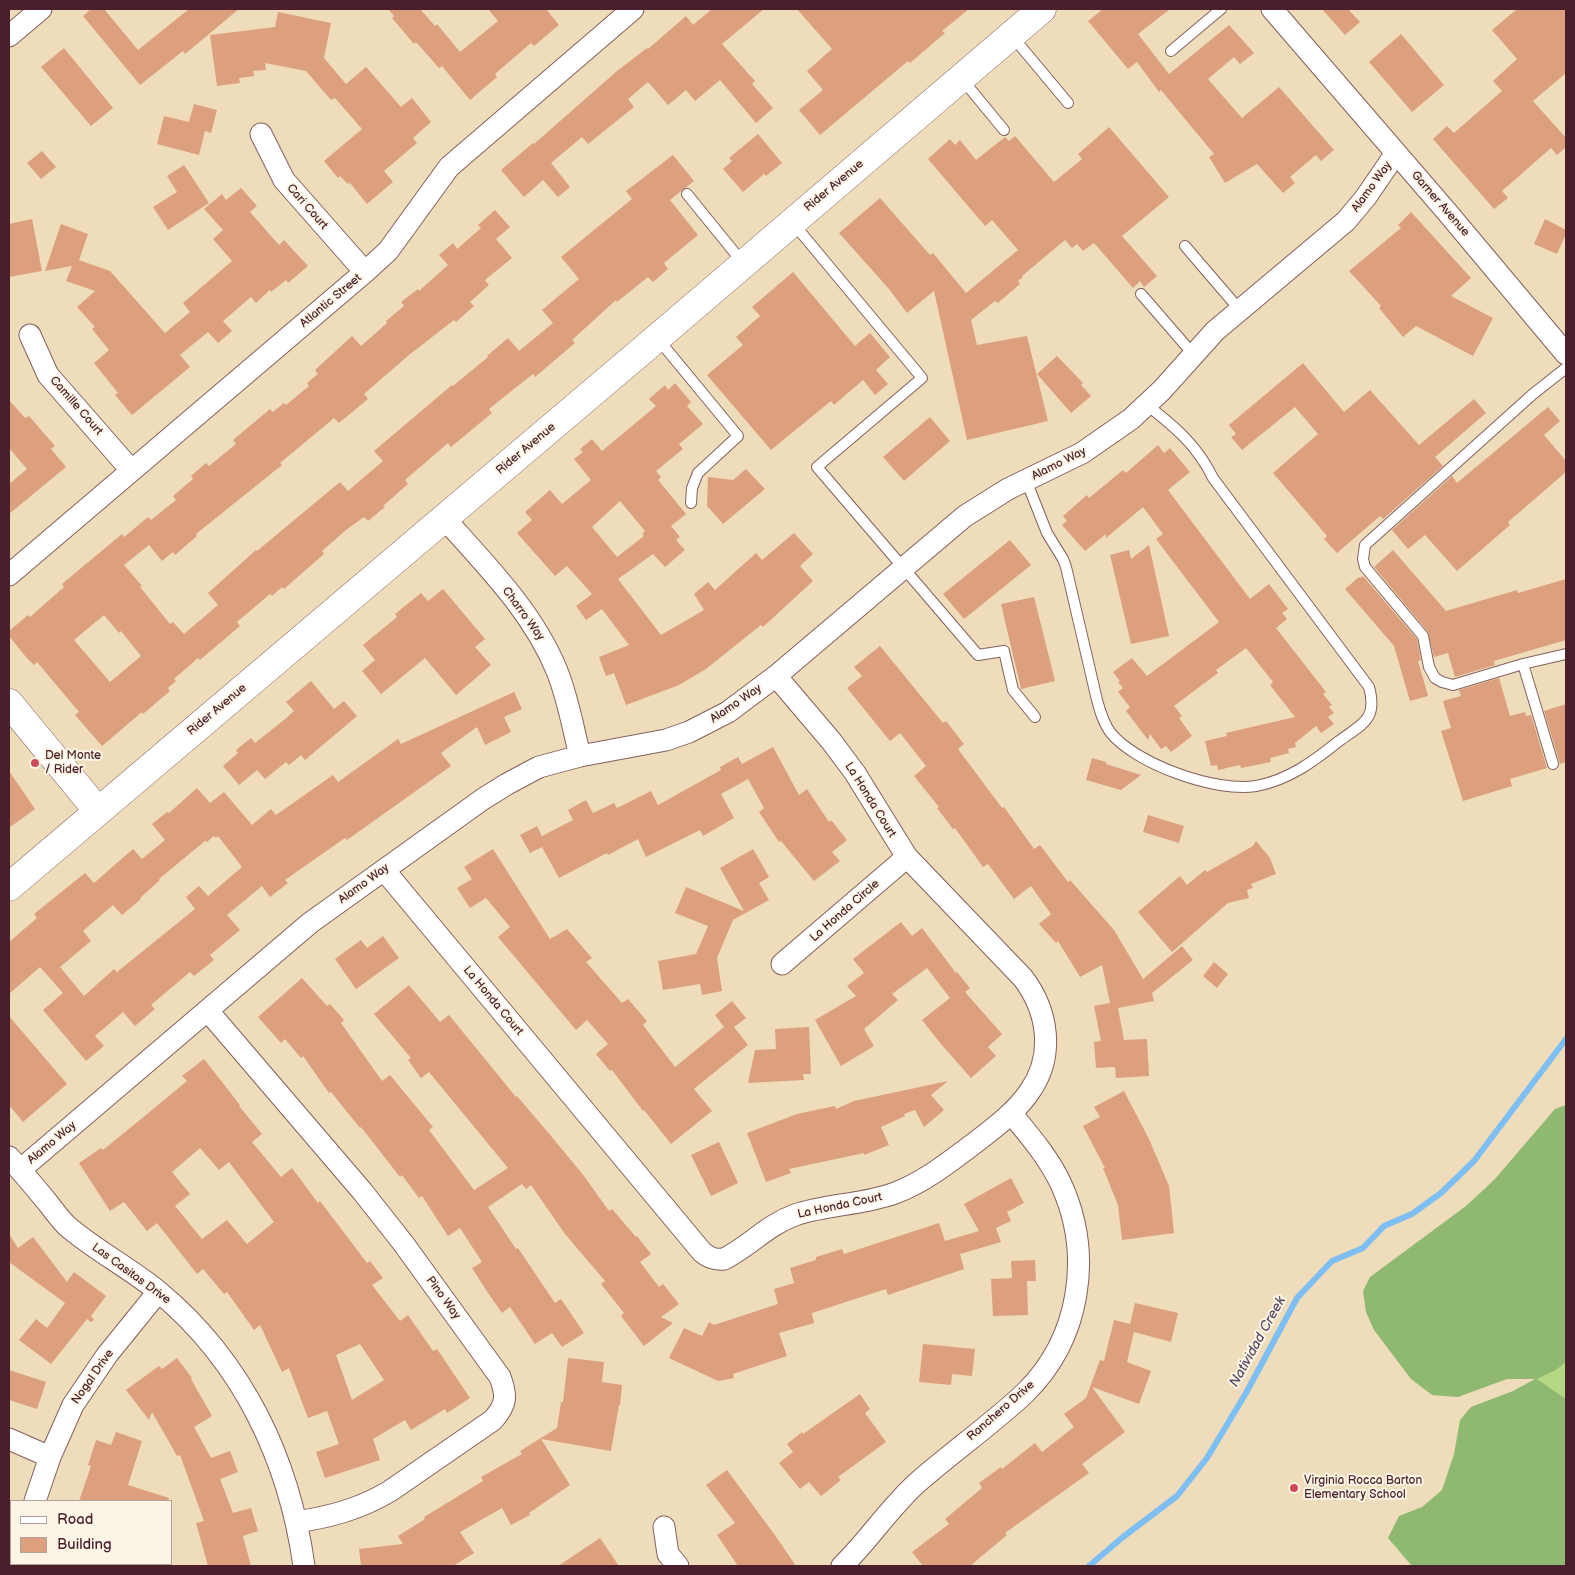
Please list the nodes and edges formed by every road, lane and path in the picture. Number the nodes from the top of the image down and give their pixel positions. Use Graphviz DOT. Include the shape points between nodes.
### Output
graph roads {
  1 [pos="41,9"];
  2 [pos="633,9"];
  3 [pos="1042,9"];
  4 [pos="1222,9"];
  5 [pos="1272,9"];
  6 [pos="1011,35"];
  7 [pos="9,36"];
  8 [pos="1171,51"];
  9 [pos="961,78"];
  10 [pos="1068,103"];
  11 [pos="1004,130"];
  12 [pos="261,134"];
  13 [pos="1396,153"];
  14 [pos="687,194"];
  15 [pos="792,222"];
  16 [pos="1185,246"];
  17 [pos="744,264"];
  18 [pos="365,272"];
  19 [pos="1141,294"];
  20 [pos="1239,309"];
  21 [pos="30,335"];
  22 [pos="657,338"];
  23 [pos="1193,354"];
  24 [pos="1566,354"];
  25 [pos="1566,368"];
  26 [pos="1147,405"];
  27 [pos="131,470"];
  28 [pos="1026,480"];
  29 [pos="691,503"];
  30 [pos="444,518"];
  31 [pos="902,567"];
  32 [pos="9,575"];
  33 [pos="1566,654"];
  34 [pos="1524,664"];
  35 [pos="776,676"];
  36 [pos="9,703"];
  37 [pos="1035,717"];
  38 [pos="580,756"];
  39 [pos="1553,764"];
  40 [pos="98,811"];
  41 [pos="907,857"];
  42 [pos="384,870"];
  43 [pos="9,887"];
  44 [pos="782,964"];
  45 [pos="208,1011"];
  46 [pos="1011,1113"];
  47 [pos="14,1163"];
  48 [pos="158,1292"];
  49 [pos="9,1439"];
  50 [pos="50,1457"];
  51 [pos="35,1500"];
  52 [pos="296,1522"];
  53 [pos="664,1527"];
  54 [pos="304,1566"];
  55 [pos="678,1566"];
  56 [pos="842,1566"];
  1 -- 7 [label="street"];
  2 -- 18 [label="street, Atlantic Street" via="449,167 388,251"];
  3 -- 6 [label="street, Rider Avenue"];
  4 -- 8 [label="lane"];
  5 -- 13 [label="street, Garner Avenue"];
  6 -- 9 [label="street, Rider Avenue"];
  6 -- 10 [label="lane"];
  9 -- 11 [label="lane"];
  9 -- 15 [label="street, Rider Avenue"];
  12 -- 18 [label="street, Cari Court" via="284,180"];
  13 -- 20 [label="street, Alamo Way" via="1346,221"];
  13 -- 24 [label="street, Garner Avenue"];
  14 -- 17 [label="lane"];
  15 -- 17 [label="street, Rider Avenue"];
  15 -- 31 [label="lane" via="922,378 817,467"];
  16 -- 20 [label="lane"];
  17 -- 22 [label="street, Rider Avenue"];
  18 -- 27 [label="street, Atlantic Street"];
  19 -- 23 [label="lane"];
  20 -- 23 [label="street, Alamo Way"];
  21 -- 27 [label="street, Camille Court" via="48,375"];
  22 -- 29 [label="lane" via="738,436 698,473"];
  22 -- 30 [label="street, Rider Avenue"];
  23 -- 26 [label="street, Alamo Way"];
  25 -- 34 [label="lane" via="1372,538 1365,545 1364,552 1365,567 1423,636 1429,668 1435,678 1453,685"];
  26 -- 28 [label="street, Alamo Way" via="1099,442"];
  26 -- 28 [label="lane" via="1196,448 1213,478 1369,687 1372,706 1369,717 1301,769 1256,786 1219,785 1155,764 1133,752 1111,732 1097,700 1066,567 1046,533"];
  27 -- 32 [label="street, Atlantic Street"];
  28 -- 31 [label="street, Alamo Way" via="979,506"];
  30 -- 38 [label="street, Charro Way" via="501,583 537,631 558,672"];
  30 -- 40 [label="street, Rider Avenue"];
  31 -- 35 [label="street, Alamo Way"];
  31 -- 37 [label="lane" via="978,655 1004,651 1013,690"];
  33 -- 34 [label="lane"];
  34 -- 39 [label="lane"];
  35 -- 38 [label="street, Alamo Way" via="728,712 689,732 644,745"];
  35 -- 41 [label="street, La Honda Court" via="855,773"];
  36 -- 40 [label="street"];
  38 -- 42 [label="street, Alamo Way" via="539,767 507,784"];
  40 -- 43 [label="street, Rider Avenue"];
  41 -- 44 [label="street, La Honda Circle"];
  41 -- 46 [label="street, La Honda Court" via="1023,978 1040,1005 1046,1033 1043,1063 1030,1091"];
  42 -- 45 [label="street, Alamo Way" via="310,923"];
  42 -- 46 [label="street, La Honda Court" via="708,1257 724,1259 762,1232 795,1215 880,1198 914,1185 950,1162"];
  45 -- 47 [label="street, Alamo Way"];
  45 -- 52 [label="street, Pino Way" via="403,1243 500,1377 505,1396 500,1412 493,1420 374,1501 346,1512"];
  46 -- 56 [label="street, Ranchero Drive" via="1052,1167 1075,1222 1078,1283 1069,1325 1051,1361 1025,1392 915,1485"];
  47 -- 48 [label="street, Las Casitas Drive" via="65,1224"];
  48 -- 50 [label="street, Nogal Drive" via="73,1405"];
  48 -- 52 [label="street, Las Casitas Drive" via="212,1344 247,1395 281,1469"];
  49 -- 50 [label="street"];
  50 -- 51 [label="street, Nogal Drive"];
  52 -- 54 [label="street, Las Casitas Drive"];
  53 -- 55 [label="street" via="668,1554"];
}
